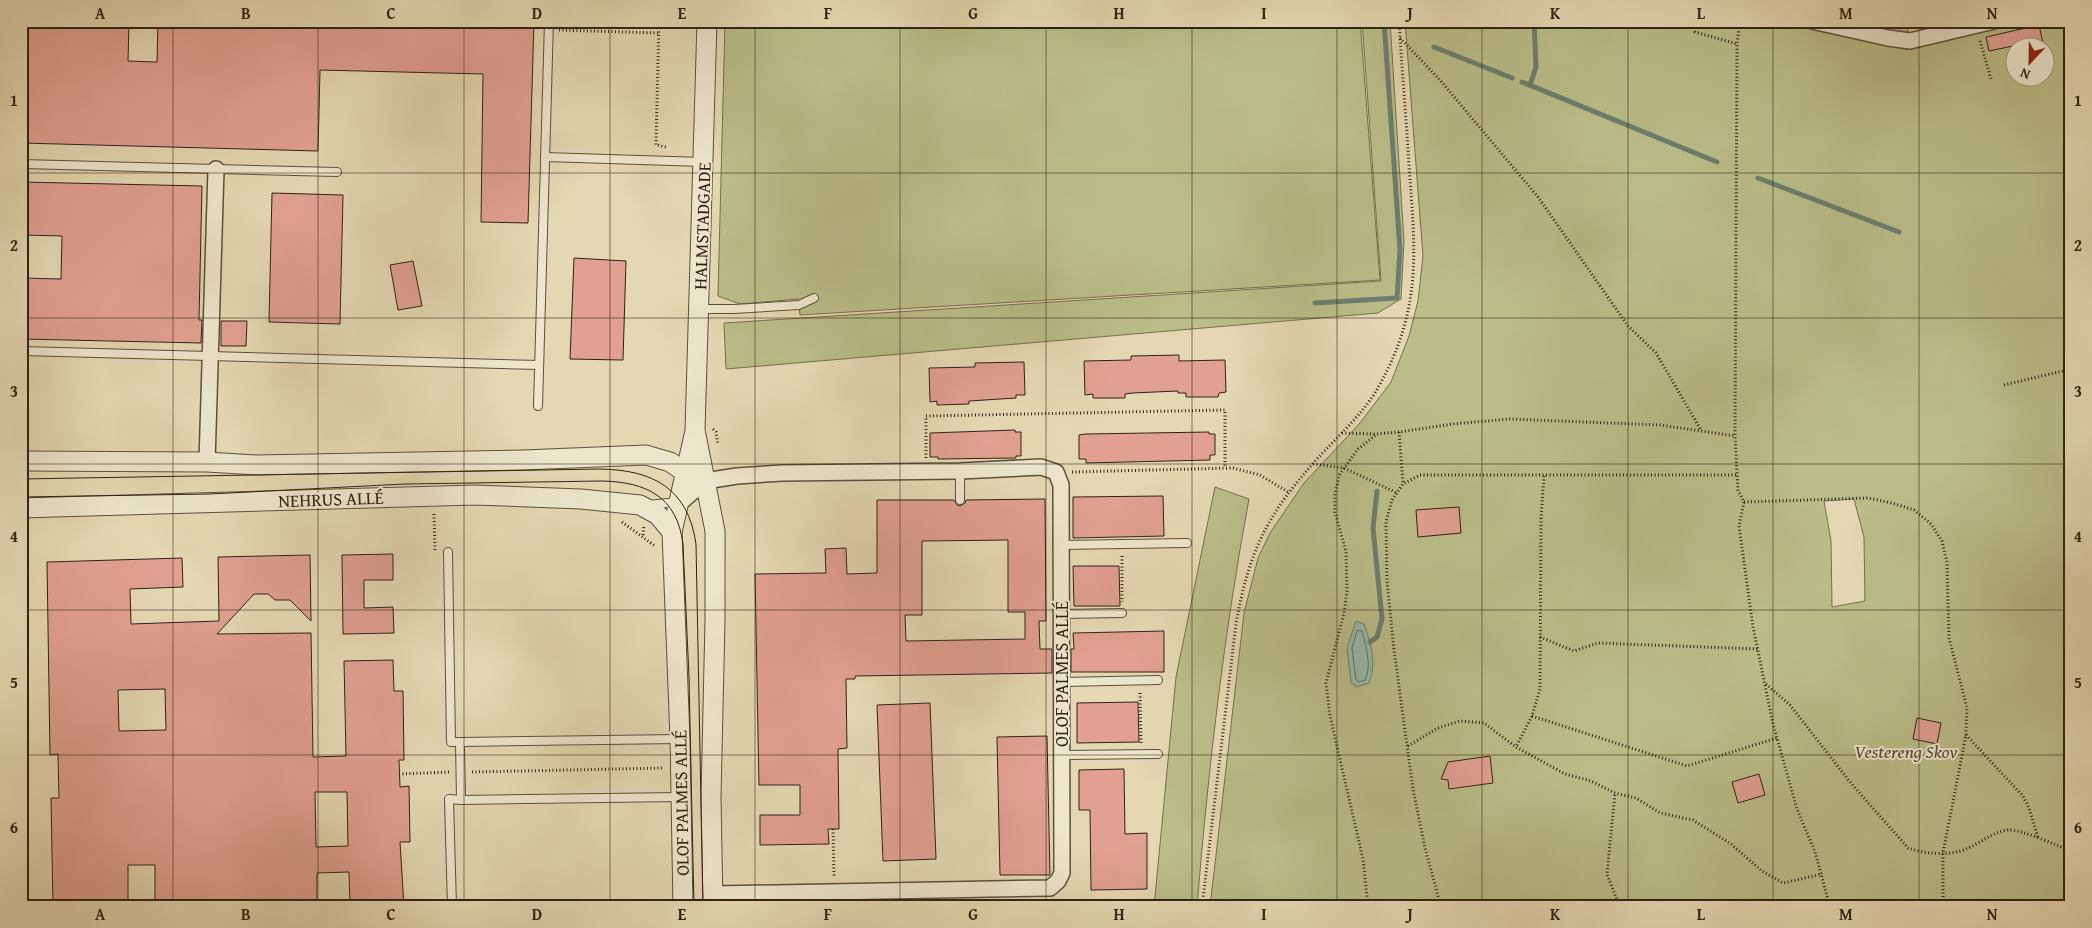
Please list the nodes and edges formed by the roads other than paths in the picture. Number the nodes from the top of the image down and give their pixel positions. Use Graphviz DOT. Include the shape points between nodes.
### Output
graph roads {
  1 [pos="707,21"];
  2 [pos="1812,21"];
  3 [pos="1994,21"];
  4 [pos="549,25"];
  5 [pos="545,157"];
  6 [pos="704,162"];
  7 [pos="21,164"];
  8 [pos="216,169"];
  9 [pos="338,172"];
  10 [pos="814,298"];
  11 [pos="700,309"];
  12 [pos="21,351"];
  13 [pos="211,356"];
  14 [pos="539,365"];
  15 [pos="538,406"];
  16 [pos="695,431"];
  17 [pos="21,461"];
  18 [pos="207,462"];
  19 [pos="960,470"];
  20 [pos="685,472"];
  21 [pos="705,481"];
  22 [pos="960,500"];
  23 [pos="678,502"];
  24 [pos="640,505"];
  25 [pos="21,508"];
  26 [pos="672,532"];
  27 [pos="1187,543"];
  28 [pos="1061,545"];
  29 [pos="448,552"];
  30 [pos="1122,613"];
  31 [pos="1061,614"];
  32 [pos="1158,680"];
  33 [pos="1062,682"];
  34 [pos="680,739"];
  35 [pos="460,742"];
  36 [pos="1158,754"];
  37 [pos="1062,755"];
  38 [pos="681,797"];
  39 [pos="461,800"];
  40 [pos="713,901"];
  41 [pos="452,907"];
  42 [pos="683,907"];
  1 -- 6 [label="street, HALMSTADGADE"];
  2 -- 3 [label="street" via="1910,41"];
  4 -- 5 [label="lane"];
  5 -- 6 [label="lane"];
  5 -- 14 [label="lane"];
  6 -- 11 [label="street, HALMSTADGADE"];
  7 -- 8 [label="lane"];
  8 -- 9 [label="lane"];
  8 -- 13 [label="street"];
  10 -- 11 [label="lane" via="799,305"];
  11 -- 16 [label="street, HALMSTADGADE"];
  12 -- 13 [label="lane"];
  13 -- 14 [label="lane"];
  13 -- 18 [label="street"];
  14 -- 15 [label="lane"];
  16 -- 20 [label="street, HALMSTADGADE"];
  16 -- 21 [label="street, HALMSTADGADE"];
  17 -- 18 [label="street, NEHRUS ALLÉ"];
  18 -- 20 [label="street, NEHRUS ALLÉ" via="257,465 646,455 670,462"];
  19 -- 21 [label="street" via="782,473"];
  19 -- 22 [label="lane"];
  19 -- 28 [label="street, OLOF PALMES ALLÉ" via="1041,467 1056,472 1061,485"];
  20 -- 21 [label="street, NEHRUS ALLÉ"];
  20 -- 23 [label="street, HALMSTADGADE"];
  21 -- 23 [label="street"];
  21 -- 40 [label="street, OLOF PALMES ALLÉ" via="715,531 711,797"];
  23 -- 24 [label="lane"];
  23 -- 26 [label="street, HALMSTADGADE"];
  24 -- 25 [label="street, NEHRUS ALLÉ" via="475,494"];
  24 -- 26 [label="street" via="658,515"];
  26 -- 34 [label="street, OLOF PALMES ALLÉ"];
  27 -- 28 [label="lane"];
  28 -- 31 [label="street, OLOF PALMES ALLÉ"];
  29 -- 35 [label="lane" via="451,742"];
  30 -- 31 [label="lane"];
  31 -- 33 [label="street, OLOF PALMES ALLÉ"];
  32 -- 33 [label="lane"];
  33 -- 37 [label="street, OLOF PALMES ALLÉ"];
  34 -- 35 [label="lane"];
  34 -- 38 [label="street, OLOF PALMES ALLÉ"];
  35 -- 39 [label="lane"];
  36 -- 37 [label="lane"];
  37 -- 40 [label="street, OLOF PALMES ALLÉ" via="1062,873 1050,888 834,892"];
  38 -- 39 [label="lane"];
  38 -- 42 [label="street, OLOF PALMES ALLÉ"];
  39 -- 41 [label="lane" via="449,799"];
}
